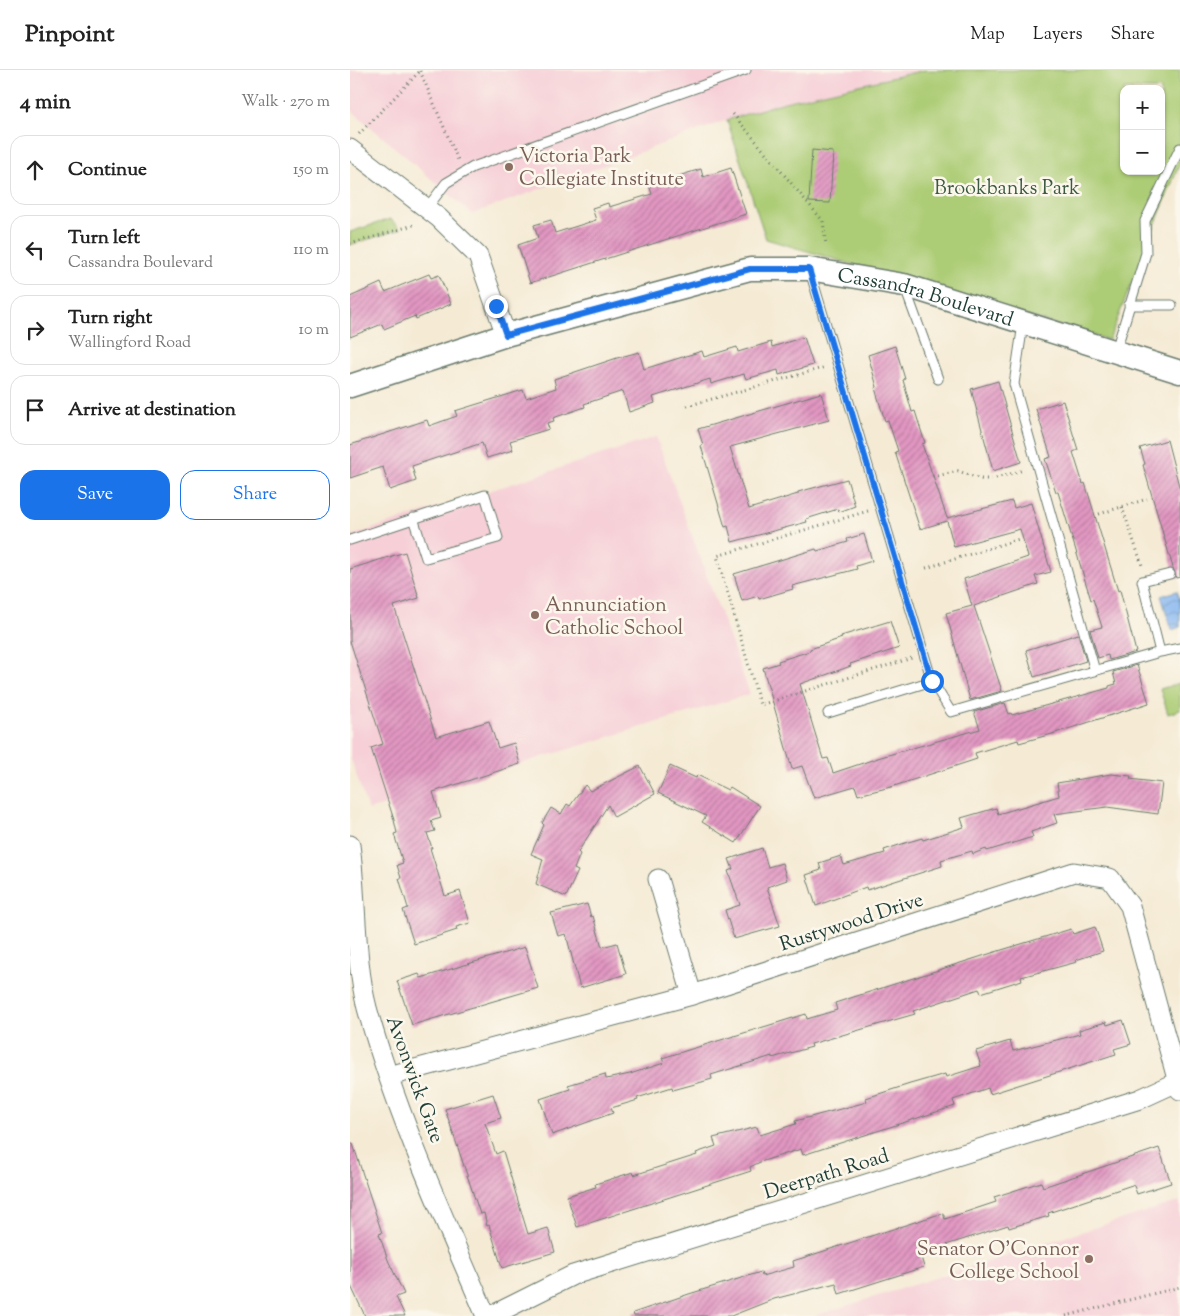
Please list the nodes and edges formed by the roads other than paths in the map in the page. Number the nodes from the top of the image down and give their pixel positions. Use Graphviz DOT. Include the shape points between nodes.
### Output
graph roads {
  1 [pos="746,70"];
  2 [pos="353,143"];
  3 [pos="1180,148"];
  4 [pos="433,213"];
  5 [pos="809,269"];
  6 [pos="904,285"];
  7 [pos="1129,305"];
  8 [pos="1172,305"];
  9 [pos="1024,322"];
  10 [pos="506,335"];
  11 [pos="1115,352"];
  12 [pos="1180,372"];
  13 [pos="938,379"];
  14 [pos="350,386"];
  15 [pos="413,518"];
  16 [pos="350,540"];
  17 [pos="1170,574"];
  18 [pos="1180,648"];
  19 [pos="1160,652"];
  20 [pos="1095,671"];
  21 [pos="932,681"];
  22 [pos="828,713"];
  23 [pos="350,845"];
  24 [pos="658,879"];
  25 [pos="692,996"];
  26 [pos="389,1076"];
  27 [pos="1179,1086"];
  28 [pos="486,1316"];
  29 [pos="491,1316"];
  1 -- 4 [label="lane" via="473,167 446,183"];
  2 -- 4 [label="street"];
  3 -- 7 [label="lane" via="1146,221 1146,253"];
  4 -- 10 [label="street" via="478,256"];
  5 -- 6 [label="street, Cassandra Boulevard"];
  5 -- 10 [label="street, Cassandra Boulevard" via="750,269"];
  5 -- 21 [label="lane"];
  6 -- 9 [label="street, Cassandra Boulevard"];
  6 -- 13 [label="lane"];
  7 -- 8 [label="lane"];
  7 -- 11 [label="lane"];
  9 -- 11 [label="street, Cassandra Boulevard"];
  9 -- 20 [label="lane" via="1014,384"];
  10 -- 14 [label="street, Cassandra Boulevard"];
  11 -- 12 [label="street, Cassandra Boulevard"];
  15 -- 15 [label="lane" via="485,495 498,538 426,558"];
  15 -- 16 [label="lane"];
  17 -- 19 [label="lane" via="1142,581"];
  18 -- 19 [label="lane"];
  19 -- 20 [label="lane"];
  20 -- 21 [label="lane" via="951,712"];
  21 -- 22 [label="lane"];
  23 -- 26 [label="street, Avonwick Gate" via="367,1006"];
  24 -- 25 [label="street"];
  25 -- 26 [label="street, Rustywood Drive"];
  25 -- 27 [label="street, Rustywood Drive" via="1074,872 1110,878 1130,906"];
  26 -- 28 [label="street, Avonwick Gate"];
  27 -- 29 [label="street, Deerpath Road" via="574,1275"];
}
